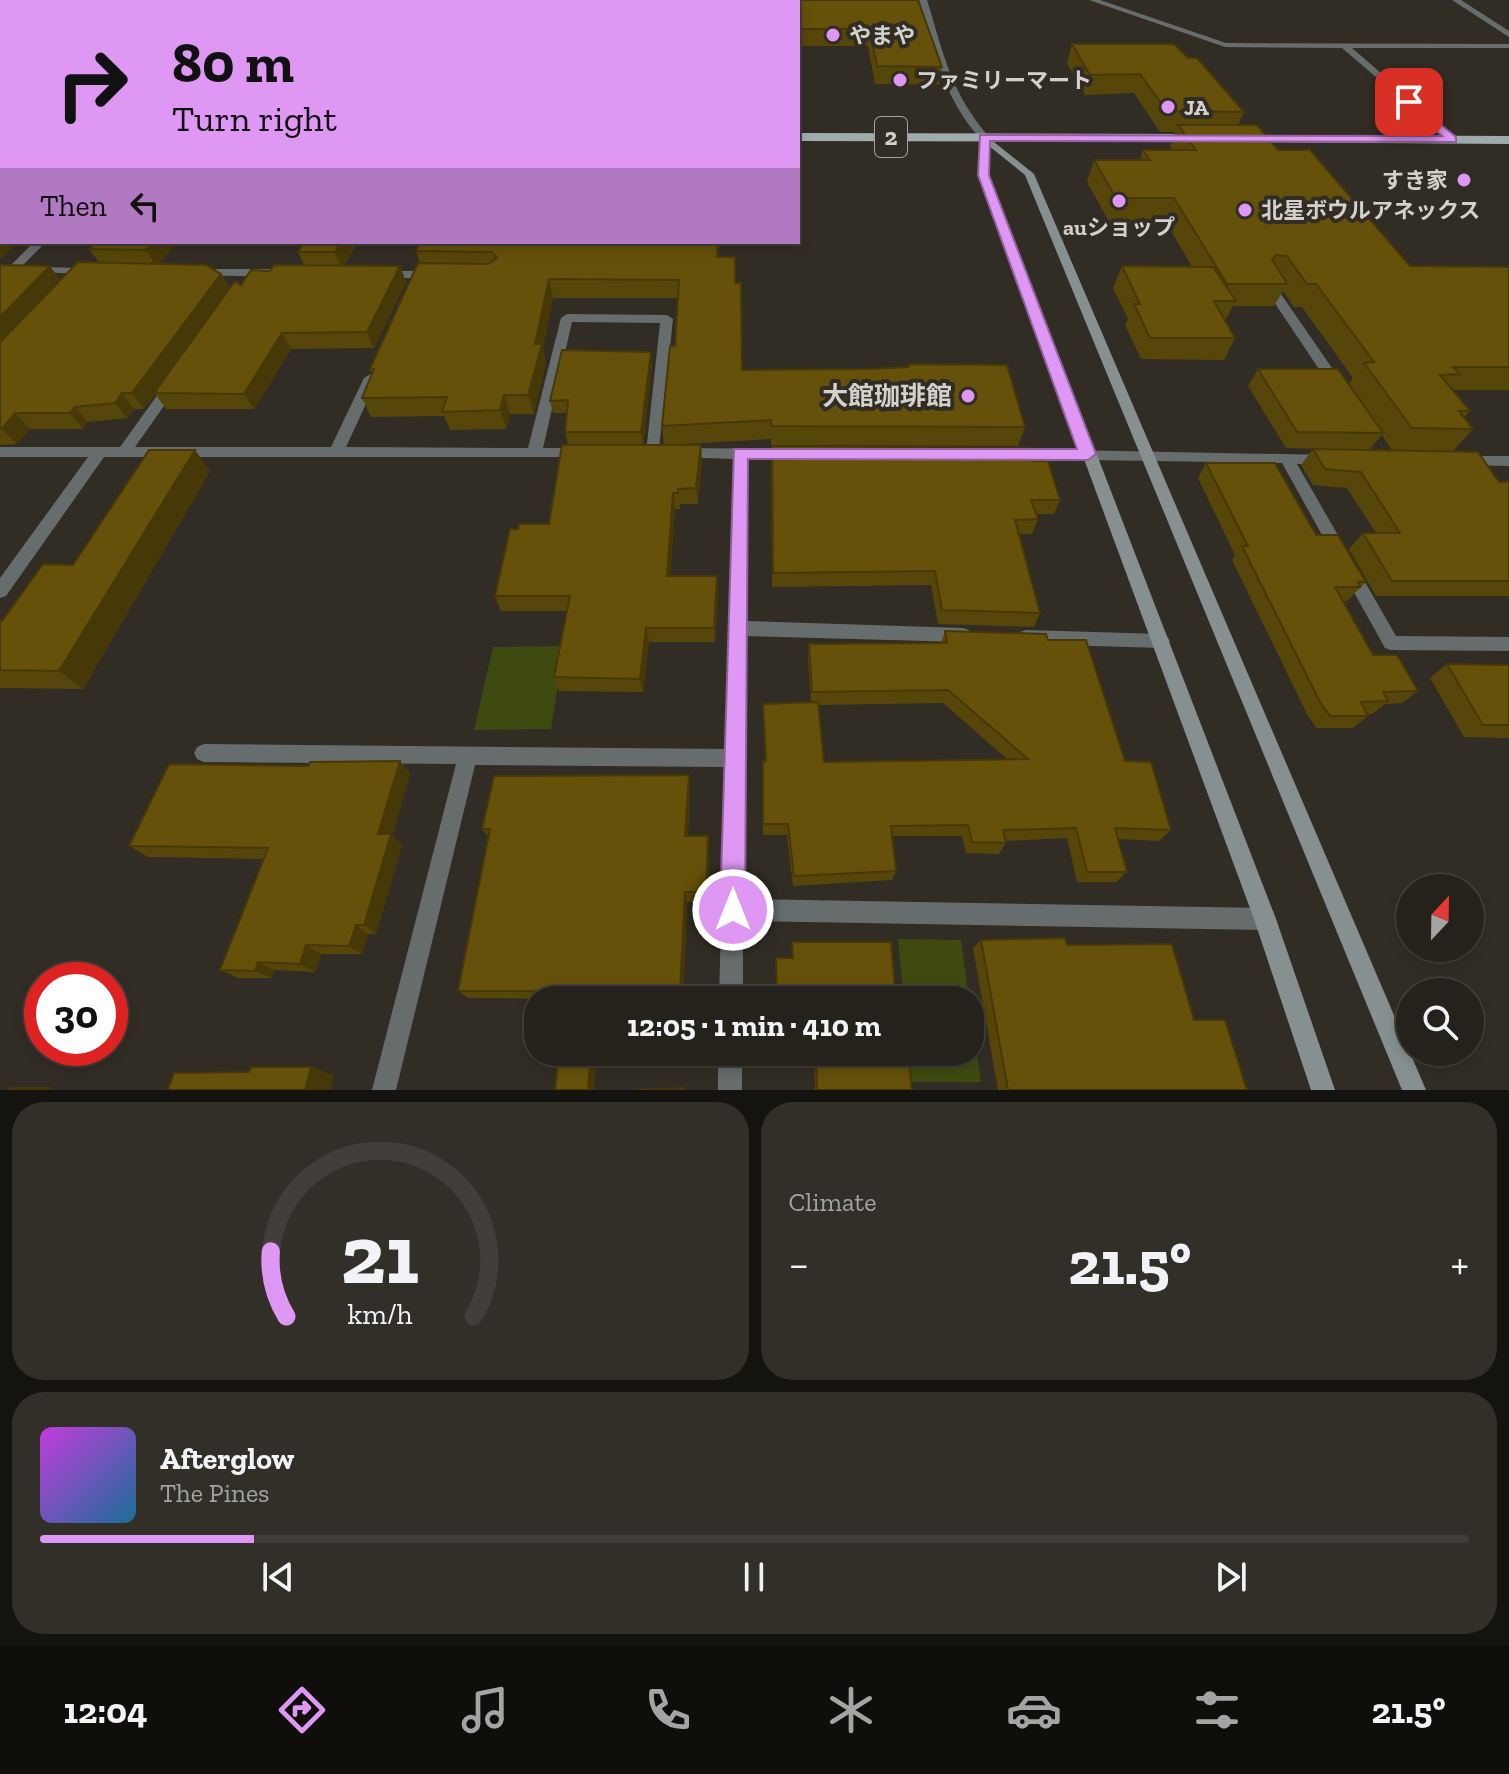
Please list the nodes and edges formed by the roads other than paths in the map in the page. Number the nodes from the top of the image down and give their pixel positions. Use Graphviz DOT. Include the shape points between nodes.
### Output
graph roads {
  1 [pos="923,0"];
  2 [pos="1093,0"];
  3 [pos="1456,0"];
  4 [pos="1509,35"];
  5 [pos="1345,46"];
  6 [pos="1509,46"];
  7 [pos="800,137"];
  8 [pos="984,137"];
  9 [pos="1218,139"];
  10 [pos="1234,139"];
  11 [pos="1453,140"];
  12 [pos="1509,140"];
  13 [pos="38,244"];
  14 [pos="6,270"];
  15 [pos="81,271"];
  16 [pos="97,271"];
  17 [pos="189,272"];
  18 [pos="251,273"];
  19 [pos="281,274"];
  20 [pos="373,275"];
  21 [pos="419,275"];
  22 [pos="449,276"];
  23 [pos="71,282"];
  24 [pos="1268,283"];
  25 [pos="242,286"];
  26 [pos="413,289"];
  27 [pos="375,371"];
  28 [pos="178,376"];
  29 [pos="1345,397"];
  30 [pos="0,452"];
  31 [pos="100,452"];
  32 [pos="124,452"];
  33 [pos="336,453"];
  34 [pos="534,453"];
  35 [pos="593,453"];
  36 [pos="740,454"];
  37 [pos="803,454"];
  38 [pos="993,454"];
  39 [pos="1088,454"];
  40 [pos="1148,454"];
  41 [pos="1286,458"];
  42 [pos="1344,460"];
  43 [pos="1449,461"];
  44 [pos="1509,461"];
  45 [pos="0,591"];
  46 [pos="738,628"];
  47 [pos="1161,641"];
  48 [pos="1509,644"];
  49 [pos="204,753"];
  50 [pos="468,755"];
  51 [pos="733,758"];
  52 [pos="733,910"];
  53 [pos="1265,919"];
  54 [pos="731,986"];
  55 [pos="730,1066"];
  56 [pos="384,1090"];
  57 [pos="730,1090"];
  58 [pos="1323,1090"];
  59 [pos="1414,1090"];
  1 -- 8 [label="street" via="951,89 969,123"];
  2 -- 5 [label="street" via="1225,45"];
  3 -- 4 [label="street"];
  5 -- 6 [label="street"];
  5 -- 11 [label="street"];
  7 -- 8 [label="main road, 2"];
  8 -- 9 [label="main road, 2"];
  8 -- 39 [label="street" via="984,175"];
  8 -- 40 [label="street" via="1029,174"];
  10 -- 11 [label="main road"];
  11 -- 12 [label="main road"];
  13 -- 14 [label="street"];
  14 -- 15 [label="street"];
  15 -- 16 [label="street"];
  15 -- 23 [label="street"];
  17 -- 18 [label="street"];
  18 -- 19 [label="street"];
  18 -- 25 [label="street"];
  20 -- 21 [label="street"];
  21 -- 22 [label="street"];
  21 -- 26 [label="street"];
  24 -- 29 [label="street"];
  27 -- 33 [label="street"];
  28 -- 32 [label="street"];
  30 -- 31 [label="street"];
  31 -- 32 [label="street"];
  31 -- 45 [label="street"];
  32 -- 33 [label="street"];
  33 -- 34 [label="street"];
  34 -- 35 [label="street"];
  34 -- 36 [label="street" via="567,318 667,319 645,453"];
  36 -- 37 [label="street"];
  36 -- 46 [label="street"];
  38 -- 39 [label="street"];
  39 -- 40 [label="street"];
  39 -- 47 [label="street"];
  40 -- 41 [label="street"];
  40 -- 59 [label="street"];
  41 -- 42 [label="street"];
  41 -- 48 [label="street" via="1391,643"];
  43 -- 44 [label="street"];
  46 -- 47 [label="street"];
  46 -- 51 [label="street"];
  47 -- 53 [label="street"];
  49 -- 50 [label="street"];
  50 -- 51 [label="street"];
  50 -- 56 [label="street"];
  51 -- 52 [label="street"];
  52 -- 53 [label="street"];
  52 -- 54 [label="street"];
  53 -- 58 [label="street"];
  55 -- 57 [label="street"];
}
